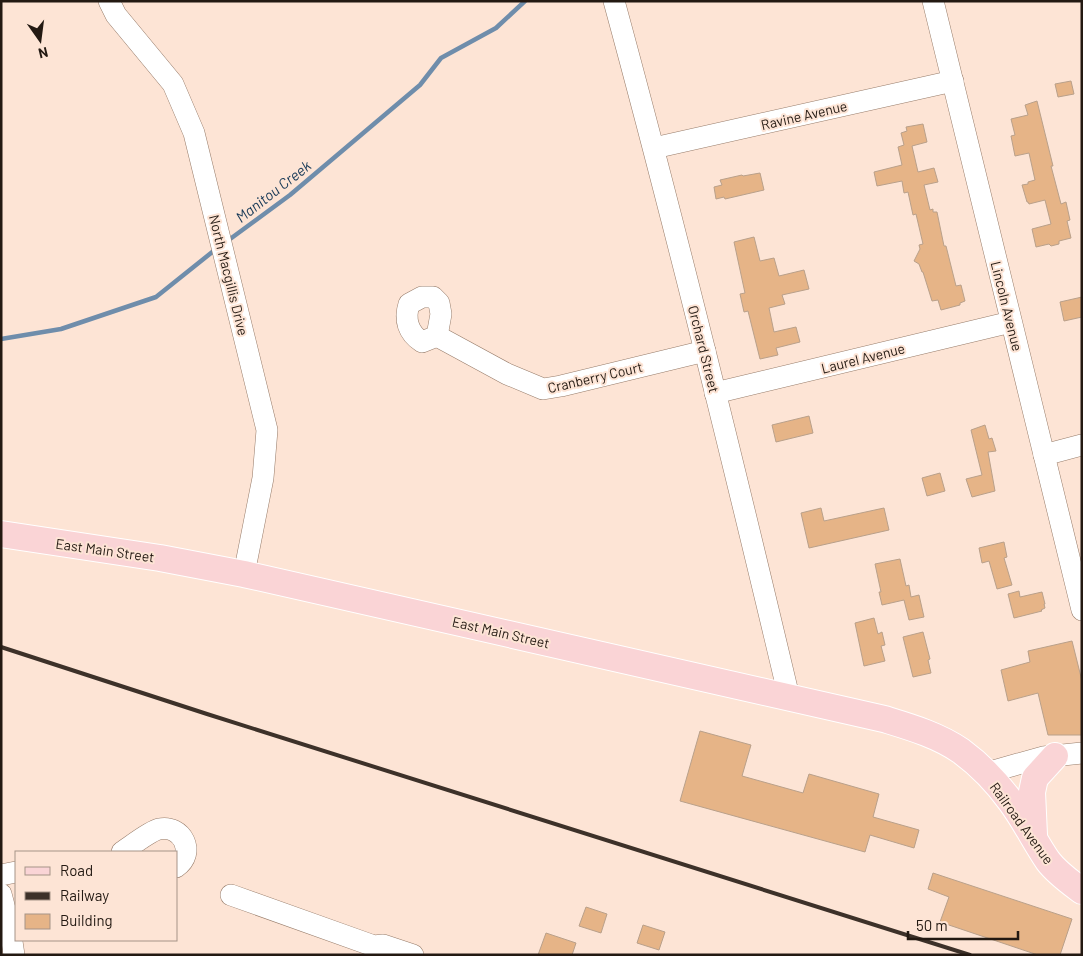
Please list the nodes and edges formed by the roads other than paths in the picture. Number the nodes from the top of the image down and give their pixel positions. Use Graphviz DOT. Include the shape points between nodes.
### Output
graph roads {
  1 [pos="109,1"];
  2 [pos="614,1"];
  3 [pos="934,1"];
  4 [pos="953,81"];
  5 [pos="654,148"];
  6 [pos="1011,322"];
  7 [pos="437,336"];
  8 [pos="705,351"];
  9 [pos="715,393"];
  10 [pos="1082,445"];
  11 [pos="1044,455"];
  12 [pos="1,534"];
  13 [pos="244,574"];
  14 [pos="1082,610"];
  15 [pos="789,697"];
  16 [pos="1082,754"];
  17 [pos="1054,756"];
  18 [pos="986,773"];
  19 [pos="1034,838"];
  20 [pos="124,851"];
  21 [pos="178,864"];
  22 [pos="15,872"];
  23 [pos="1,875"];
  24 [pos="1082,891"];
  25 [pos="1,894"];
  26 [pos="231,895"];
  27 [pos="374,946"];
  28 [pos="14,955"];
  29 [pos="353,955"];
  30 [pos="412,955"];
  1 -- 13 [label="street, North Macgillis Drive" via="116,15 173,84 194,133 266,430 263,478"];
  2 -- 5 [label="street, Orchard Street"];
  3 -- 4 [label="street, Lincoln Avenue"];
  4 -- 5 [label="street, Ravine Avenue"];
  4 -- 6 [label="street, Lincoln Avenue"];
  5 -- 8 [label="street, Orchard Street"];
  6 -- 9 [label="street, Laurel Avenue"];
  6 -- 11 [label="street, Lincoln Avenue"];
  7 -- 8 [label="street, Cranberry Court" via="542,389"];
  8 -- 9 [label="street, Orchard Street"];
  9 -- 15 [label="street, Orchard Street"];
  10 -- 11 [label="street"];
  11 -- 14 [label="street, Lincoln Avenue"];
  12 -- 13 [label="main road, East Main Street"];
  13 -- 15 [label="main road, East Main Street"];
  15 -- 18 [label="main road, East Main Street" via="910,727 960,751"];
  16 -- 17 [label="street"];
  17 -- 18 [label="street"];
  17 -- 19 [label="main road" via="1035,778 1032,792"];
  18 -- 19 [label="main road, Railroad Avenue" via="1011,802"];
  19 -- 24 [label="main road, Railroad Avenue" via="1049,862"];
  20 -- 21 [label="street" via="156,830 166,828 185,841 186,854"];
  22 -- 23 [label="street"];
  25 -- 28 [label="street"];
  26 -- 27 [label="street"];
  27 -- 29 [label="street"];
  27 -- 30 [label="street" via="383,945"];
}
